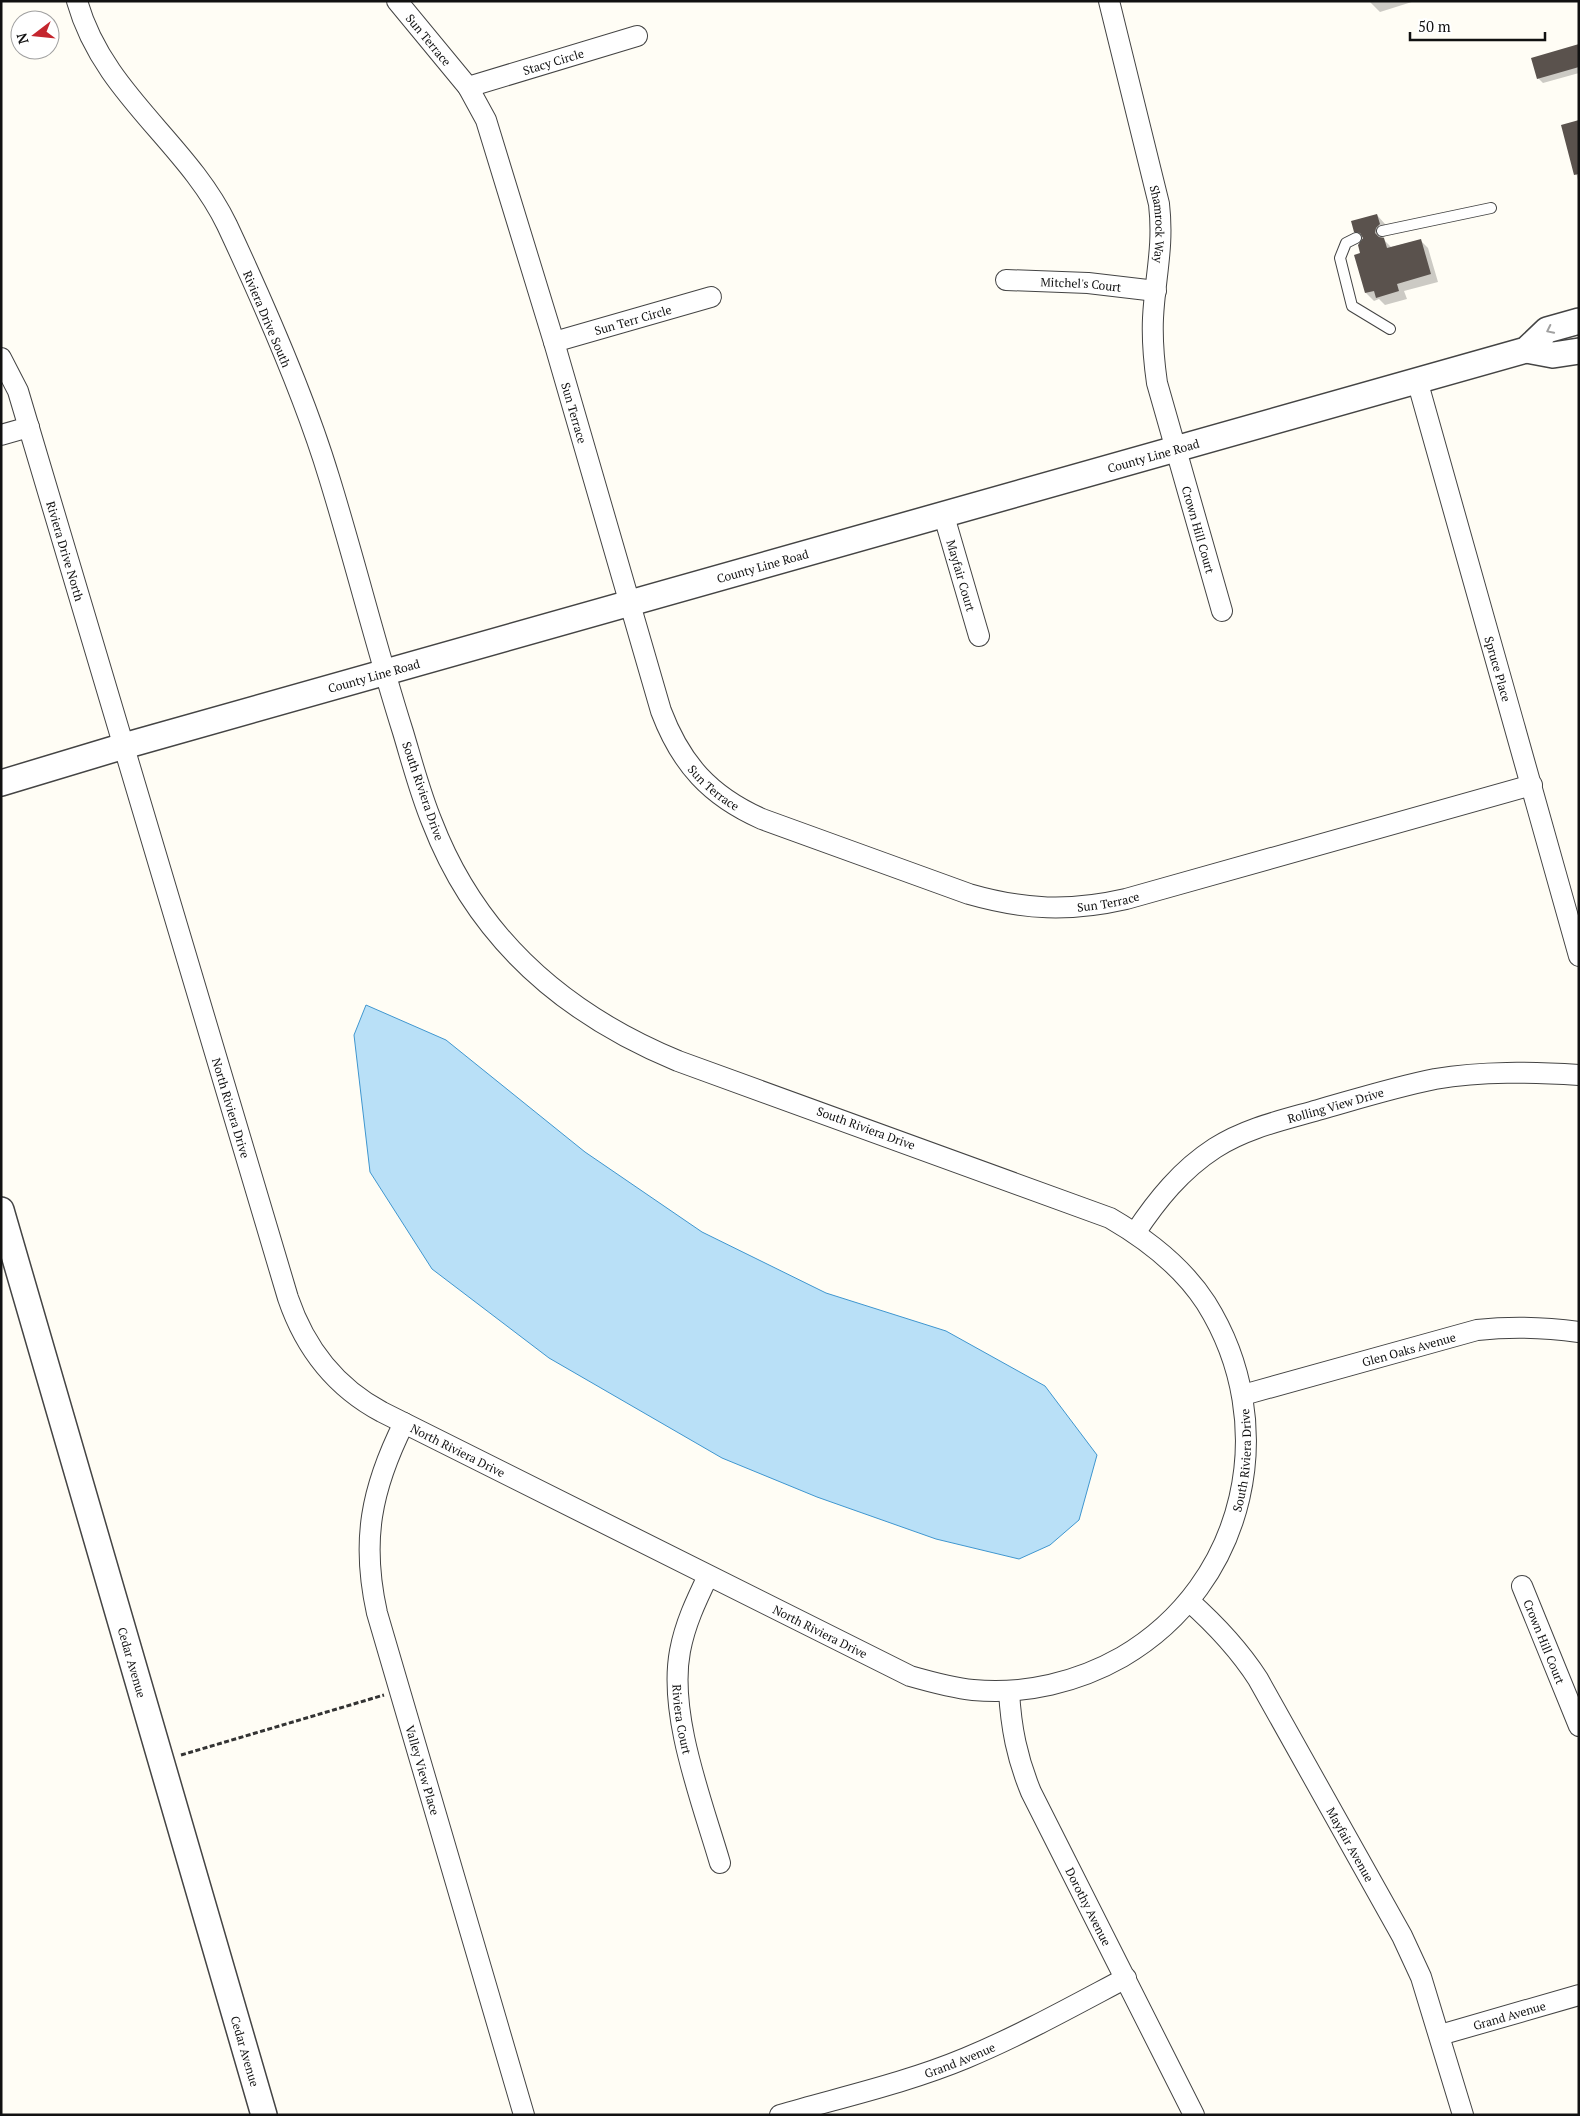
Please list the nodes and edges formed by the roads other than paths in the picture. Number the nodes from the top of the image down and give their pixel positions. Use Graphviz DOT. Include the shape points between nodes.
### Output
graph roads {
  1 [pos="77,1"];
  2 [pos="397,1"];
  3 [pos="1109,1"];
  4 [pos="637,36"];
  5 [pos="468,87"];
  6 [pos="1490,208"];
  7 [pos="1382,231"];
  8 [pos="1356,238"];
  9 [pos="1006,280"];
  10 [pos="1156,291"];
  11 [pos="711,297"];
  12 [pos="1579,320"];
  13 [pos="1390,329"];
  14 [pos="554,342"];
  15 [pos="1526,350"];
  16 [pos="1578,353"];
  17 [pos="1,358"];
  18 [pos="1417,380"];
  19 [pos="29,427"];
  20 [pos="1,435"];
  21 [pos="1174,449"];
  22 [pos="944,516"];
  23 [pos="630,604"];
  24 [pos="1222,611"];
  25 [pos="978,636"];
  26 [pos="384,673"];
  27 [pos="124,746"];
  28 [pos="1,783"];
  29 [pos="1532,785"];
  30 [pos="1579,956"];
  31 [pos="1579,1075"];
  32 [pos="1,1210"];
  33 [pos="1135,1232"];
  34 [pos="1579,1332"];
  35 [pos="1242,1395"];
  36 [pos="404,1424"];
  37 [pos="708,1576"];
  38 [pos="1522,1586"];
  39 [pos="1188,1602"];
  40 [pos="1009,1691"];
  41 [pos="1579,1726"];
  42 [pos="720,1863"];
  43 [pos="1126,1978"];
  44 [pos="1579,1995"];
  45 [pos="1440,2035"];
  46 [pos="827,2108"];
  47 [pos="264,2115"];
  48 [pos="524,2115"];
  49 [pos="780,2115"];
  50 [pos="1194,2115"];
  51 [pos="1463,2115"];
  1 -- 26 [label="street, Riviera Drive South" via="97,52 113,76 197,178 225,222 315,434"];
  2 -- 5 [label="street, Sun Terrace"];
  3 -- 10 [label="street, Shamrock Way" via="1159,204 1162,231"];
  4 -- 5 [label="street, Stacy Circle"];
  5 -- 14 [label="street, Sun Terrace" via="478,103 497,151"];
  6 -- 7 [label="lane"];
  8 -- 13 [label="lane" via="1346,243 1340,258 1352,306"];
  9 -- 10 [label="street, Mitchel's Court" via="1088,283"];
  10 -- 21 [label="street, Shamrock Way" via="1154,364"];
  11 -- 14 [label="street, Sun Terr Circle"];
  12 -- 15 [label="street, one-way" via="1547,330"];
  14 -- 23 [label="street, Sun Terrace"];
  15 -- 16 [label="street" via="1553,356"];
  15 -- 18 [label="street, County Line Road"];
  17 -- 19 [label="street, Riviera Drive North" via="18,391"];
  18 -- 21 [label="street, County Line Road"];
  18 -- 29 [label="street, Spruce Place"];
  19 -- 20 [label="street"];
  19 -- 27 [label="street, Riviera Drive North"];
  21 -- 22 [label="street, County Line Road"];
  21 -- 24 [label="street, Crown Hill Court"];
  22 -- 23 [label="street, County Line Road"];
  22 -- 25 [label="street, Mayfair Court"];
  23 -- 26 [label="street, County Line Road"];
  23 -- 29 [label="street, Sun Terrace" via="670,734 700,778 720,796 762,819 1003,904 1069,909 1102,905"];
  26 -- 27 [label="street, County Line Road"];
  26 -- 33 [label="street, South Riviera Drive" via="432,822 450,862 497,934 526,966 559,994 594,1020 670,1058 1082,1206"];
  27 -- 28 [label="street, County Line Road"];
  27 -- 36 [label="street, North Riviera Drive" via="296,1322 310,1348 346,1388 369,1406"];
  29 -- 30 [label="street, Spruce Place"];
  31 -- 33 [label="street, Rolling View Drive" via="1483,1073 1436,1079 1266,1125 1216,1148 1190,1167 1167,1189"];
  32 -- 47 [label="street, Cedar Avenue"];
  33 -- 35 [label="street, South Riviera Drive" via="1184,1275 1205,1302 1228,1347"];
  34 -- 35 [label="street, Glen Oaks Avenue" via="1521,1326 1478,1330"];
  35 -- 39 [label="street, South Riviera Drive" via="1246,1454 1235,1518 1207,1577"];
  36 -- 37 [label="street, North Riviera Drive"];
  36 -- 48 [label="street, Valley View Place" via="385,1462 370,1518 371,1583"];
  37 -- 40 [label="street, North Riviera Drive" via="910,1676 974,1690"];
  37 -- 42 [label="street, Riviera Court" via="686,1624 677,1681 678,1710"];
  38 -- 41 [label="street, Crown Hill Court"];
  39 -- 40 [label="street, North Riviera Drive" via="1168,1624 1107,1666 1040,1688"];
  39 -- 45 [label="street, Mayfair Avenue" via="1224,1633 1258,1679 1402,1936 1421,1977"];
  40 -- 43 [label="street, Dorothy Avenue" via="1013,1739 1020,1766"];
  43 -- 46 [label="street, Grand Avenue" via="965,2058"];
  43 -- 50 [label="street, Dorothy Avenue"];
  44 -- 45 [label="street, Grand Avenue"];
  45 -- 51 [label="street, Mayfair Avenue"];
  46 -- 49 [label="street, Grand Avenue"];
}
